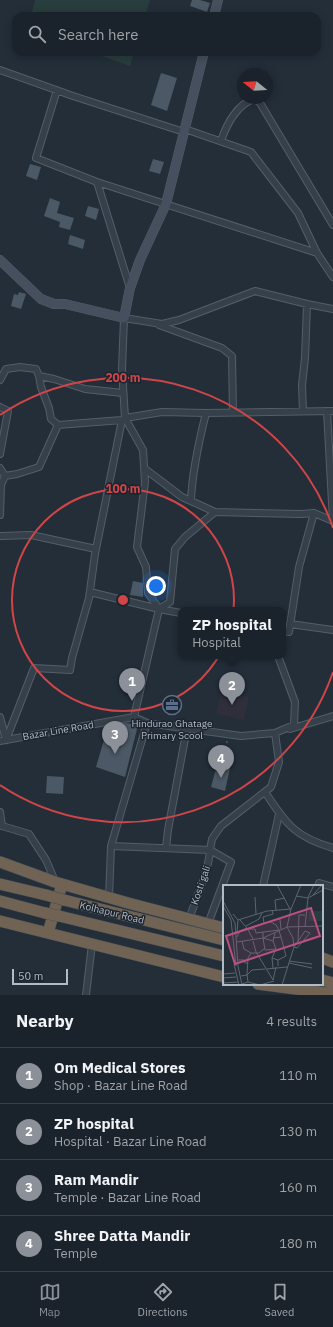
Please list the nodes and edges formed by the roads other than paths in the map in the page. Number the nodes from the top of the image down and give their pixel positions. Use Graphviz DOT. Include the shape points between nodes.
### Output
graph roads {
  1 [pos="218,0"];
  2 [pos="215,12"];
  3 [pos="203,56"];
  4 [pos="0,70"];
  5 [pos="57,90"];
  6 [pos="185,130"];
  7 [pos="220,141"];
  8 [pos="97,182"];
  9 [pos="166,204"];
  10 [pos="333,225"];
  11 [pos="318,253"];
  12 [pos="0,260"];
  13 [pos="333,277"];
  14 [pos="130,288"];
  15 [pos="307,304"];
  16 [pos="333,309"];
  17 [pos="124,318"];
  18 [pos="150,322"];
  19 [pos="39,376"];
  20 [pos="0,380"];
  21 [pos="123,393"];
  22 [pos="0,407"];
  23 [pos="304,411"];
  24 [pos="330,411"];
  25 [pos="233,412"];
  26 [pos="206,413"];
  27 [pos="125,418"];
  28 [pos="58,425"];
  29 [pos="0,454"];
  30 [pos="0,468"];
  31 [pos="144,469"];
  32 [pos="5,476"];
  33 [pos="191,501"];
  34 [pos="333,511"];
  35 [pos="214,512"];
  36 [pos="314,513"];
  37 [pos="0,514"];
  38 [pos="333,521"];
  39 [pos="0,536"];
  40 [pos="96,549"];
  41 [pos="90,592"];
  42 [pos="159,609"];
  43 [pos="178,612"];
  44 [pos="290,624"];
  45 [pos="333,630"];
  46 [pos="286,632"];
  47 [pos="279,659"];
  48 [pos="333,716"];
  49 [pos="0,717"];
  50 [pos="134,717"];
  51 [pos="147,723"];
  52 [pos="187,728"];
  53 [pos="275,734"];
  54 [pos="3,741"];
  55 [pos="265,792"];
  56 [pos="0,812"];
  57 [pos="279,814"];
  58 [pos="111,846"];
  59 [pos="166,848"];
  60 [pos="333,848"];
  61 [pos="210,850"];
  62 [pos="0,862"];
  63 [pos="59,883"];
  64 [pos="0,884"];
  65 [pos="262,885"];
  66 [pos="318,885"];
  67 [pos="333,887"];
  68 [pos="109,898"];
  69 [pos="0,901"];
  70 [pos="189,919"];
  71 [pos="0,921"];
  72 [pos="208,924"];
  73 [pos="223,928"];
  74 [pos="48,933"];
  75 [pos="223,940"];
  76 [pos="92,944"];
  77 [pos="223,956"];
  78 [pos="223,977"];
  79 [pos="323,980"];
  80 [pos="333,983"];
  81 [pos="261,985"];
  82 [pos="265,985"];
  83 [pos="333,992"];
  84 [pos="86,995"];
  85 [pos="296,995"];
  1 -- 2 [label="main road"];
  3 -- 6 [label="main road"];
  4 -- 5 [label="street"];
  5 -- 6 [label="street"];
  5 -- 8 [label="street" via="36,158"];
  6 -- 7 [label="street"];
  6 -- 9 [label="main road"];
  7 -- 10 [label="street" via="227,124 235,114 250,100 255,99 281,136"];
  7 -- 11 [label="street" via="251,152 298,213"];
  8 -- 9 [label="street"];
  8 -- 14 [label="street"];
  9 -- 11 [label="street"];
  9 -- 14 [label="main road"];
  11 -- 13 [label="street"];
  12 -- 17 [label="main road" via="41,298 54,304 65,304"];
  14 -- 17 [label="main road"];
  15 -- 16 [label="street"];
  15 -- 18 [label="street" via="255,291 179,320 162,324"];
  15 -- 23 [label="street" via="302,385"];
  17 -- 18 [label="street"];
  17 -- 21 [label="street"];
  18 -- 25 [label="street" via="222,348 232,356"];
  19 -- 20 [label="street" via="36,369 20,367 6,369"];
  19 -- 21 [label="street" via="85,389"];
  19 -- 28 [label="street" via="51,419"];
  21 -- 27 [label="street"];
  22 -- 29 [label="street" via="8,411"];
  23 -- 24 [label="street"];
  23 -- 25 [label="street"];
  24 -- 34 [label="street"];
  25 -- 26 [label="street"];
  26 -- 27 [label="street" via="162,412"];
  26 -- 33 [label="street" via="191,484"];
  27 -- 31 [label="street" via="143,450"];
  28 -- 32 [label="street" via="39,467"];
  28 -- 40 [label="street" via="122,420"];
  30 -- 32 [label="street"];
  31 -- 33 [label="street"];
  31 -- 42 [label="street" via="145,482 137,546 146,567 148,593"];
  32 -- 37 [label="street" via="1,485"];
  33 -- 35 [label="street"];
  34 -- 38 [label="street"];
  35 -- 36 [label="street"];
  35 -- 42 [label="street" via="175,549 170,602"];
  36 -- 38 [label="street"];
  36 -- 44 [label="street" via="299,567"];
  39 -- 40 [label="street" via="31,535"];
  40 -- 41 [label="street"];
  41 -- 42 [label="street"];
  41 -- 54 [label="street" via="70,670 34,668"];
  42 -- 43 [label="street"];
  42 -- 50 [label="street"];
  44 -- 45 [label="street"];
  44 -- 46 [label="street" via="289,632"];
  47 -- 53 [label="street" via="295,702 294,725"];
  48 -- 53 [label="street"];
  49 -- 54 [label="street"];
  50 -- 51 [label="street"];
  50 -- 54 [label="street, Bazar Line Road"];
  51 -- 52 [label="street"];
  51 -- 58 [label="street"];
  52 -- 53 [label="street" via="241,736"];
  52 -- 59 [label="street"];
  53 -- 55 [label="street" via="279,762 271,787"];
  55 -- 57 [label="street"];
  55 -- 61 [label="street, Kosti gali" via="221,826 212,839"];
  56 -- 63 [label="street" via="2,826 29,834"];
  57 -- 60 [label="street" via="293,830 314,842"];
  57 -- 65 [label="street"];
  58 -- 59 [label="street"];
  58 -- 68 [label="street"];
  59 -- 61 [label="street"];
  61 -- 70 [label="street, Kosti gali" via="210,857"];
  61 -- 72 [label="street" via="231,862"];
  62 -- 63 [label="highway"];
  63 -- 68 [label="highway"];
  63 -- 74 [label="highway"];
  64 -- 75 [label="highway, Kolhapur Road, bridge"];
  66 -- 67 [label="street" via="319,883"];
  68 -- 70 [label="highway"];
  69 -- 77 [label="highway, bridge"];
  70 -- 72 [label="highway"];
  71 -- 74 [label="highway"];
  72 -- 73 [label="highway"];
  74 -- 76 [label="highway"];
  76 -- 78 [label="highway"];
  76 -- 84 [label="street"];
  79 -- 80 [label="highway"];
  81 -- 85 [label="main road"];
  82 -- 83 [label="highway"];
}
